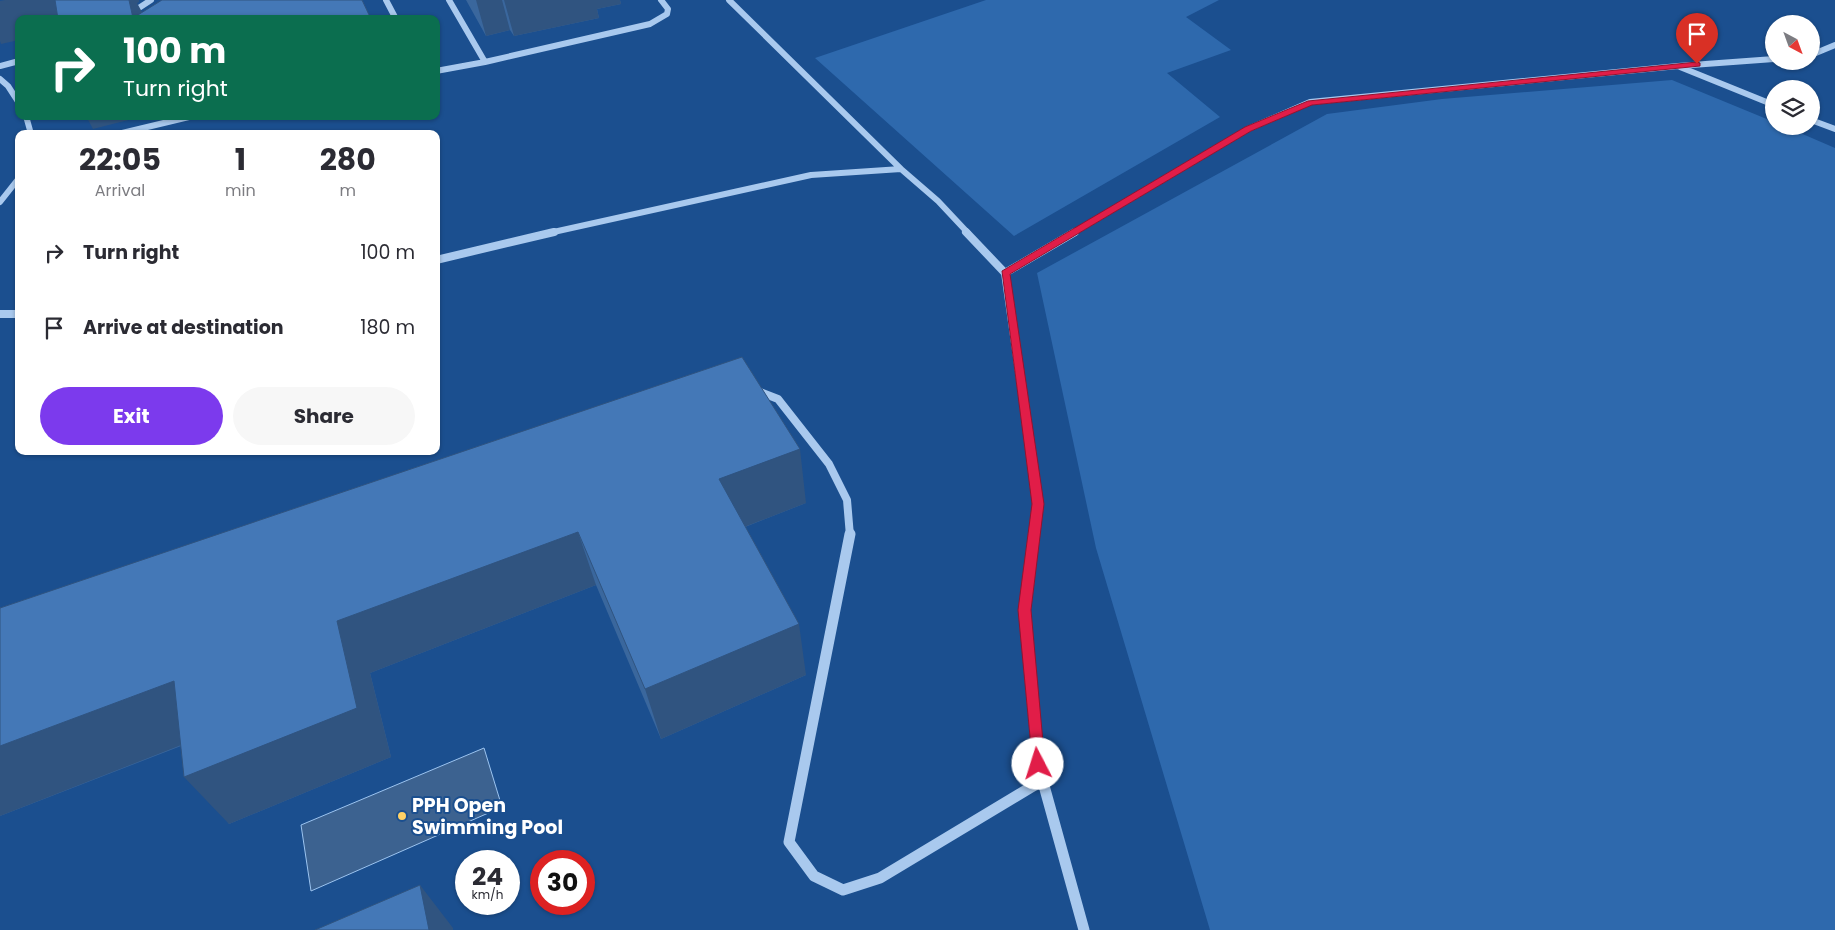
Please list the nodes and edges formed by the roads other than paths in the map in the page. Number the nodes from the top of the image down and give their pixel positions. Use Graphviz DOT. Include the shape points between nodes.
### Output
graph roads {
  1 [pos="151,0"];
  2 [pos="386,0"];
  3 [pos="448,0"];
  4 [pos="661,0"];
  5 [pos="729,0"];
  6 [pos="128,15"];
  7 [pos="394,15"];
  8 [pos="1835,46"];
  9 [pos="1820,52"];
  10 [pos="1765,60"];
  11 [pos="15,62"];
  12 [pos="485,62"];
  13 [pos="0,66"];
  14 [pos="1678,66"];
  15 [pos="440,70"];
  16 [pos="0,79"];
  17 [pos="15,94"];
  18 [pos="1765,101"];
  19 [pos="176,120"];
  20 [pos="1820,123"];
  21 [pos="1835,129"];
  22 [pos="135,130"];
  23 [pos="901,169"];
  24 [pos="15,183"];
  25 [pos="0,202"];
  26 [pos="440,259"];
  27 [pos="1005,273"];
  28 [pos="0,314"];
  29 [pos="15,314"];
  30 [pos="741,390"];
  31 [pos="1043,780"];
  32 [pos="1084,930"];
  1 -- 6 [label="street"];
  2 -- 7 [label="street"];
  3 -- 12 [label="street"];
  4 -- 12 [label="street" via="668,9 667,14 650,24"];
  5 -- 23 [label="street"];
  8 -- 9 [label="street"];
  10 -- 14 [label="street"];
  11 -- 13 [label="street"];
  12 -- 15 [label="street"];
  14 -- 18 [label="street"];
  14 -- 27 [label="street" via="1310,102 1248,129"];
  16 -- 17 [label="street" via="11,86"];
  19 -- 22 [label="street"];
  20 -- 21 [label="street"];
  23 -- 26 [label="street" via="811,175 627,214"];
  23 -- 27 [label="street" via="938,201"];
  24 -- 25 [label="street"];
  27 -- 31 [label="street" via="1038,504 1025,610 1038,764"];
  28 -- 29 [label="street"];
  30 -- 31 [label="street" via="751,389 778,399 829,464 847,500 850,536 789,842 814,876 843,890 880,878"];
  31 -- 32 [label="street"];
}
